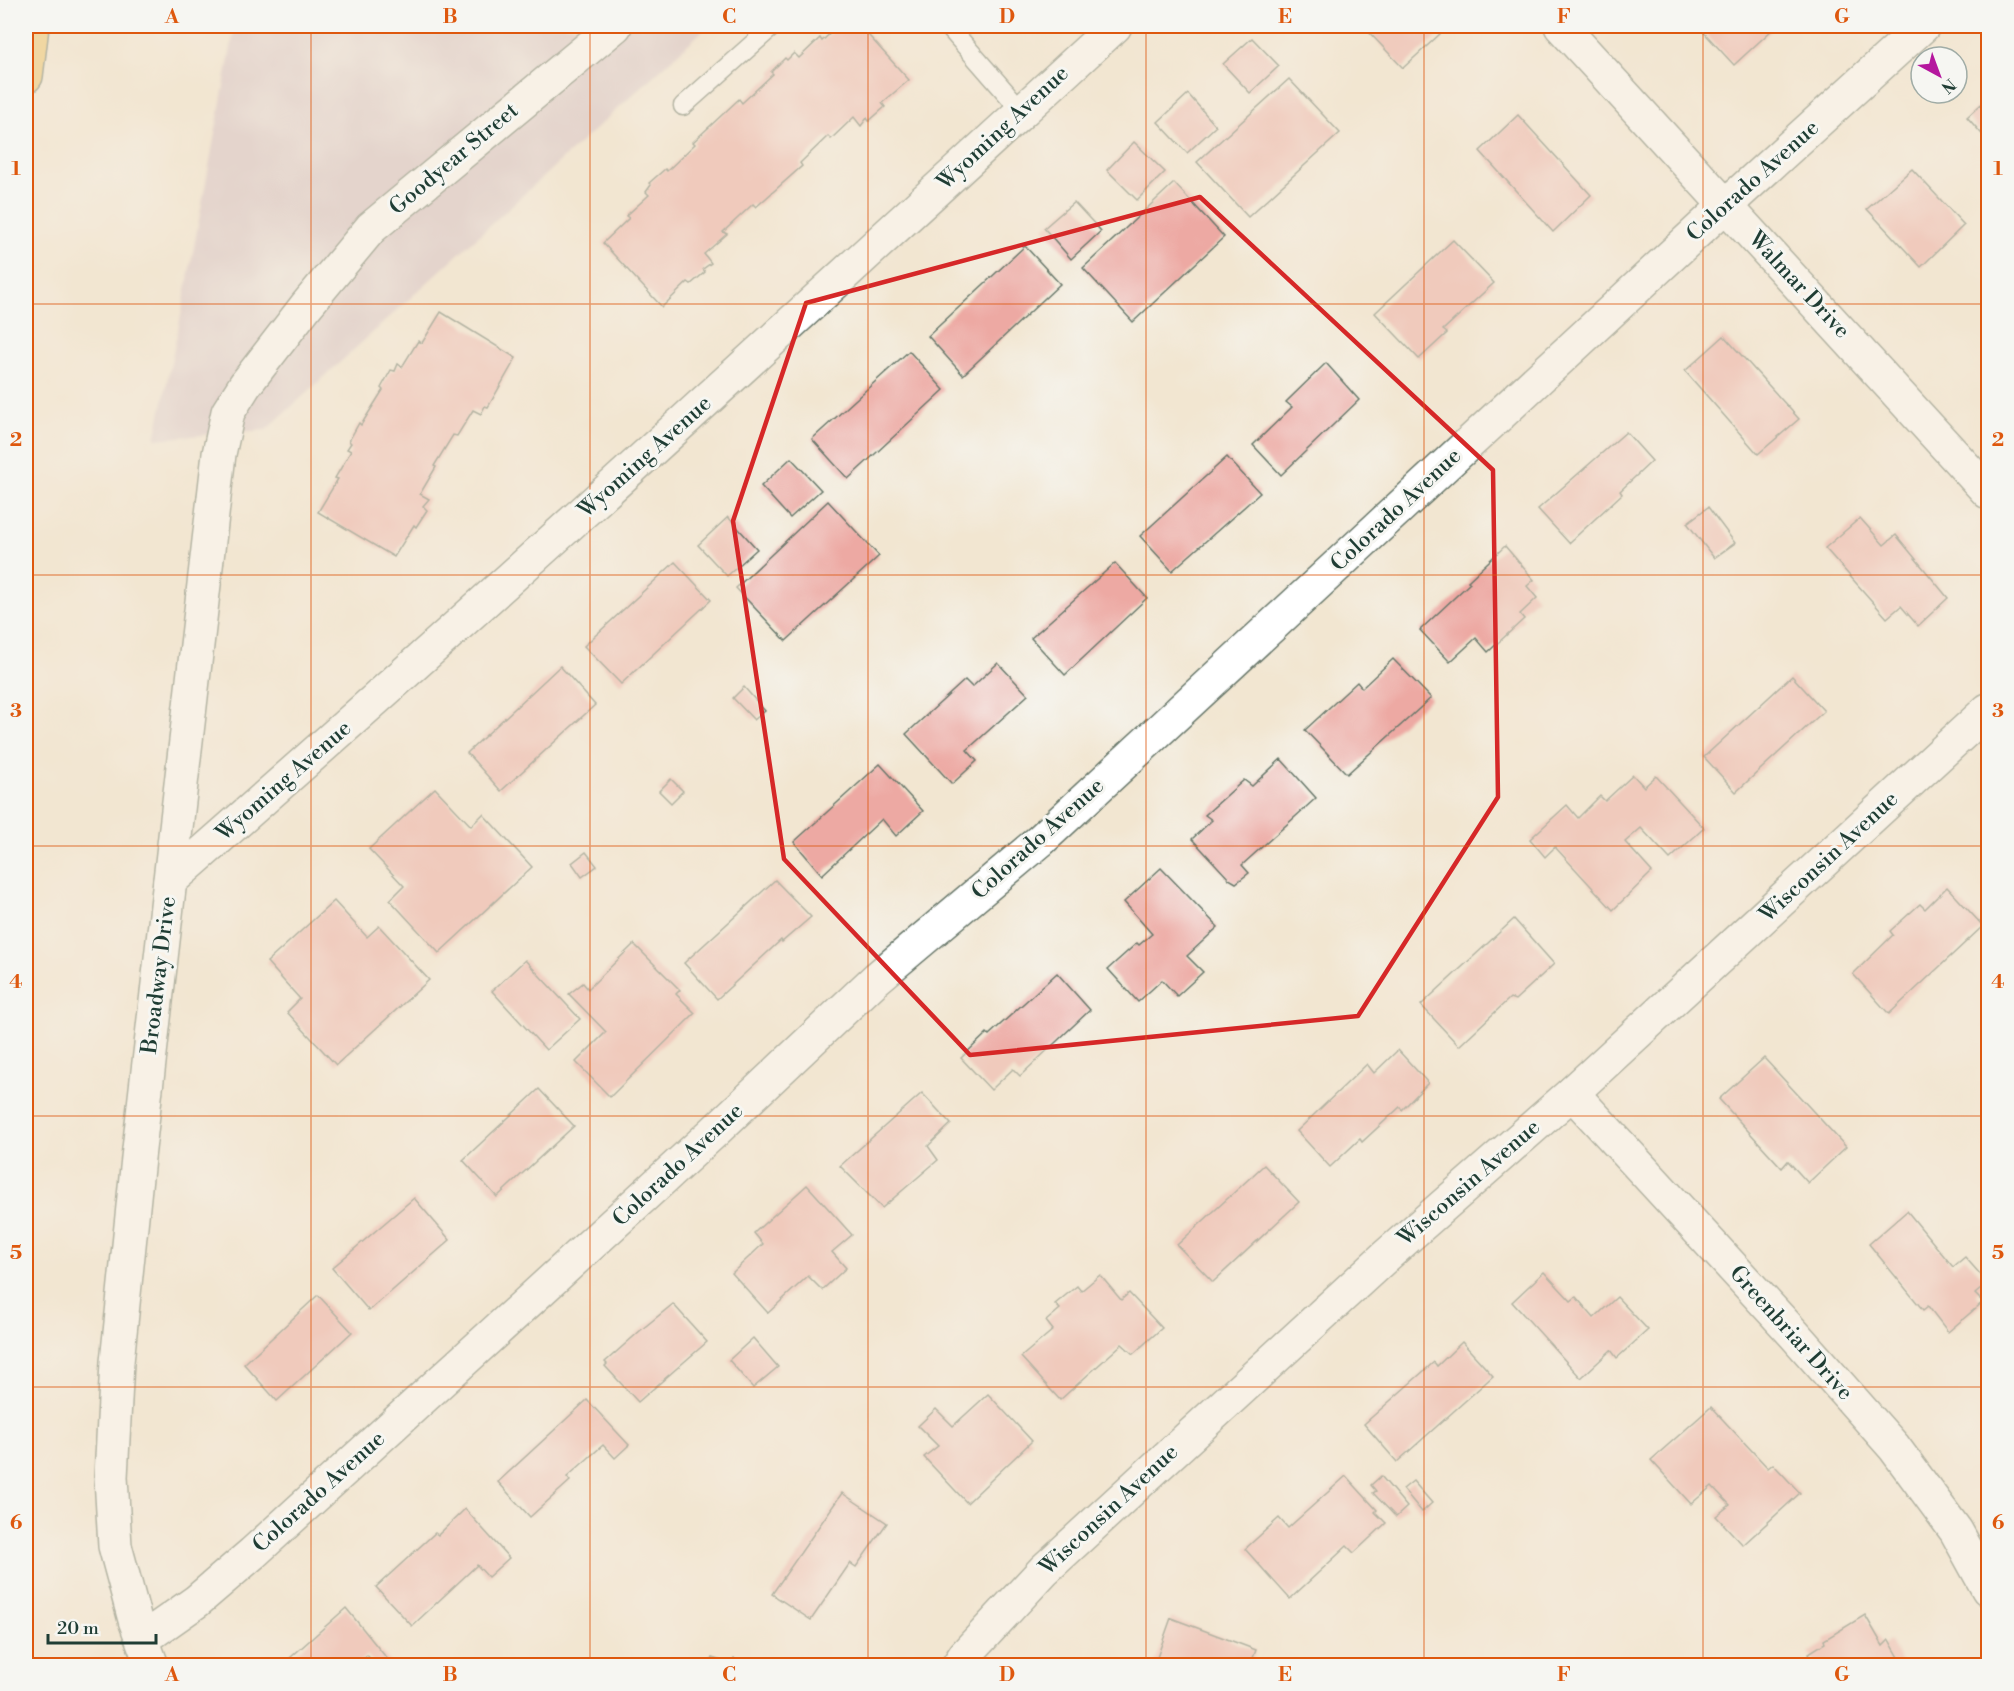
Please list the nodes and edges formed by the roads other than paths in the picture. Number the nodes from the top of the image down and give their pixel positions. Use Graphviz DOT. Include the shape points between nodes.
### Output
graph roads {
  1 [pos="32,26"];
  2 [pos="615,26"];
  3 [pos="773,26"];
  4 [pos="948,26"];
  5 [pos="1115,26"];
  6 [pos="1561,26"];
  7 [pos="1923,26"];
  8 [pos="26,76"];
  9 [pos="683,106"];
  10 [pos="1022,111"];
  11 [pos="1726,206"];
  12 [pos="306,306"];
  13 [pos="1989,492"];
  14 [pos="1989,710"];
  15 [pos="170,881"];
  16 [pos="1572,1093"];
  17 [pos="1989,1589"];
  18 [pos="147,1652"];
  19 [pos="958,1665"];
  1 -- 8 [label="highway"];
  2 -- 12 [label="street, Goodyear Street" via="371,228"];
  3 -- 9 [label="lane"];
  4 -- 10 [label="lane"];
  5 -- 10 [label="street, Wyoming Avenue"];
  6 -- 11 [label="street, Walmar Drive"];
  7 -- 11 [label="street, Colorado Avenue"];
  10 -- 15 [label="street, Wyoming Avenue" via="368,708"];
  11 -- 13 [label="street, Walmar Drive"];
  11 -- 18 [label="street, Colorado Avenue" via="1041,840 878,978 714,1132 196,1601"];
  12 -- 15 [label="street, Broadway Drive" via="244,385 228,412 219,454"];
  14 -- 16 [label="street, Wisconsin Avenue"];
  15 -- 18 [label="street, Broadway Drive" via="117,1362 111,1477 114,1546"];
  16 -- 17 [label="street, Greenbriar Drive" via="1894,1447 1956,1531"];
  16 -- 19 [label="street, Wisconsin Avenue" via="1377,1264 1044,1570"];
}
